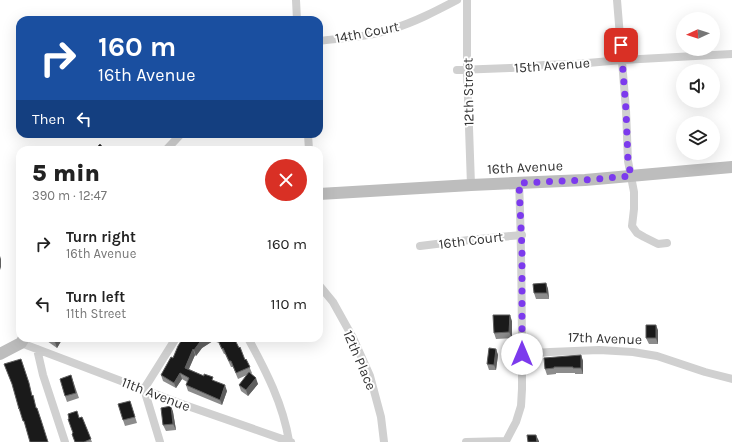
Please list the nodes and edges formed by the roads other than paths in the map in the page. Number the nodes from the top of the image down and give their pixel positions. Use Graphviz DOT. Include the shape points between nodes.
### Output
graph roads {
  1 [pos="296,0"];
  2 [pos="457,0"];
  3 [pos="467,0"];
  4 [pos="617,0"];
  5 [pos="297,16"];
  6 [pos="323,40"];
  7 [pos="732,54"];
  8 [pos="622,60"];
  9 [pos="457,70"];
  10 [pos="467,70"];
  11 [pos="177,138"];
  12 [pos="170,146"];
  13 [pos="732,167"];
  14 [pos="631,176"];
  15 [pos="519,183"];
  16 [pos="471,185"];
  17 [pos="323,194"];
  18 [pos="522,234"];
  19 [pos="667,243"];
  20 [pos="420,246"];
  21 [pos="323,290"];
  22 [pos="19,342"];
  23 [pos="25,342"];
  24 [pos="173,342"];
  25 [pos="250,342"];
  26 [pos="37,349"];
  27 [pos="0,354"];
  28 [pos="522,354"];
  29 [pos="732,379"];
  30 [pos="144,389"];
  31 [pos="65,442"];
  32 [pos="160,442"];
  33 [pos="289,442"];
  34 [pos="384,442"];
  35 [pos="466,442"];
  36 [pos="507,442"];
  1 -- 5 [label="street"];
  2 -- 6 [label="street, 14th Court" via="391,30"];
  3 -- 10 [label="street, 12th Street"];
  4 -- 8 [label="street"];
  7 -- 8 [label="street, 15th Avenue"];
  8 -- 10 [label="street, 15th Avenue"];
  8 -- 14 [label="street"];
  9 -- 10 [label="street"];
  10 -- 16 [label="street, 12th Street"];
  11 -- 12 [label="street"];
  13 -- 14 [label="street, 16th Avenue"];
  14 -- 15 [label="street, 16th Avenue"];
  14 -- 19 [label="street" via="634,192 632,226 637,233 658,244"];
  15 -- 16 [label="street, 16th Avenue"];
  15 -- 18 [label="street"];
  16 -- 17 [label="street, 16th Avenue"];
  18 -- 20 [label="street, 16th Court"];
  18 -- 28 [label="street"];
  21 -- 34 [label="street, 12th Place" via="347,326 370,376 381,417"];
  22 -- 27 [label="street"];
  23 -- 26 [label="street, 11th Avenue"];
  24 -- 30 [label="street"];
  25 -- 33 [label="street" via="276,395"];
  26 -- 30 [label="street, 11th Avenue"];
  26 -- 31 [label="street"];
  28 -- 29 [label="street, 17th Avenue" via="599,350 633,352 657,356"];
  28 -- 36 [label="street" via="521,406"];
  30 -- 32 [label="street"];
  30 -- 33 [label="street, 11th Avenue"];
  35 -- 36 [label="street"];
}
